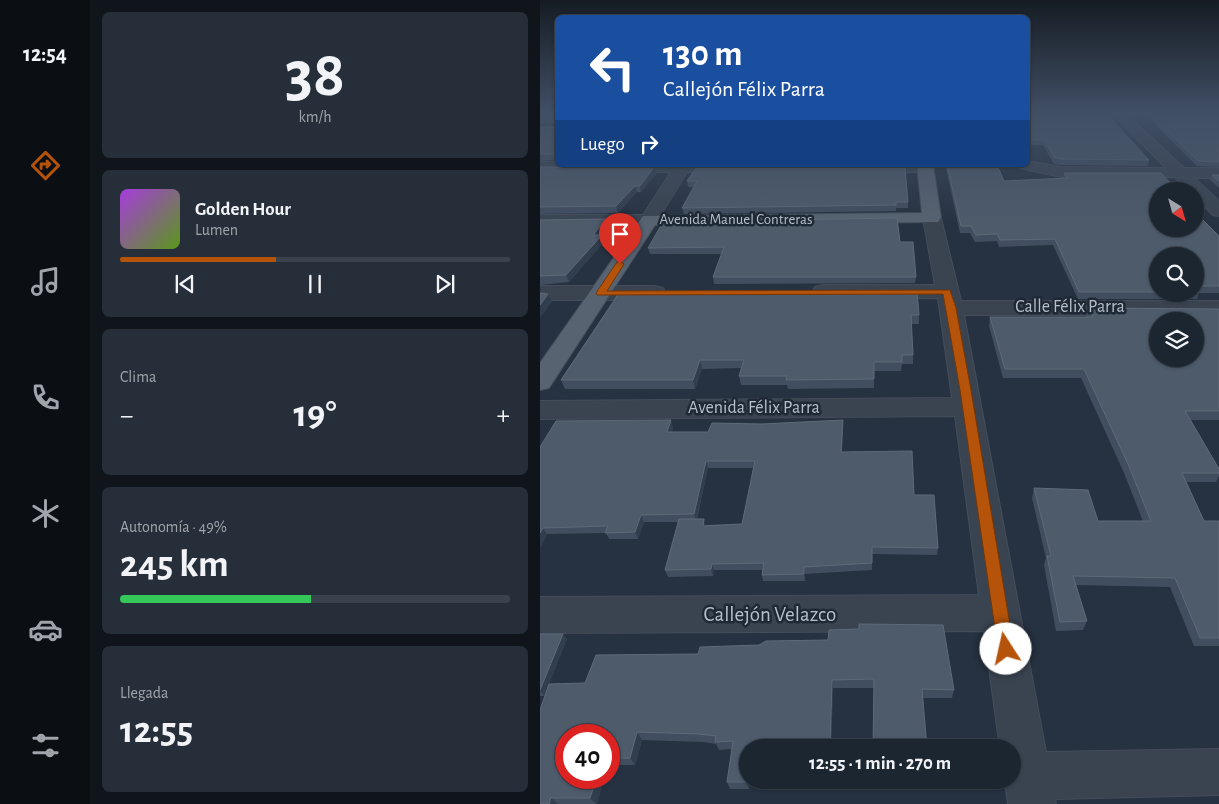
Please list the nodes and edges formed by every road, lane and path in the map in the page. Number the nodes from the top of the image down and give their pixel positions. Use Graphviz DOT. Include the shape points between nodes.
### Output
graph roads {
  1 [pos="1158,151"];
  2 [pos="1030,166"];
  3 [pos="540,167"];
  4 [pos="555,167"];
  5 [pos="681,167"];
  6 [pos="925,167"];
  7 [pos="1182,173"];
  8 [pos="1219,173"];
  9 [pos="1219,211"];
  10 [pos="932,218"];
  11 [pos="540,220"];
  12 [pos="648,220"];
  13 [pos="798,292"];
  14 [pos="600,293"];
  15 [pos="680,293"];
  16 [pos="540,294"];
  17 [pos="949,300"];
  18 [pos="1219,308"];
  19 [pos="540,382"];
  20 [pos="968,407"];
  21 [pos="540,410"];
  22 [pos="1000,613"];
  23 [pos="540,615"];
  24 [pos="1219,772"];
  25 [pos="1030,790"];
  1 -- 7 [label="street"];
  2 -- 7 [label="street" via="1061,172"];
  3 -- 4 [label="street"];
  5 -- 12 [label="street"];
  6 -- 10 [label="main road"];
  7 -- 8 [label="street"];
  7 -- 9 [label="street"];
  10 -- 12 [label="main road, Avenida Manuel Contreras"];
  10 -- 17 [label="street"];
  11 -- 12 [label="street, Avenida Manuel Contreras"];
  12 -- 14 [label="main road"];
  13 -- 17 [label="street, Calle Félix Parra"];
  14 -- 15 [label="street"];
  14 -- 16 [label="street"];
  14 -- 19 [label="main road"];
  17 -- 18 [label="street, Calle Félix Parra"];
  17 -- 20 [label="street"];
  20 -- 21 [label="street, Avenida Félix Parra"];
  20 -- 22 [label="street"];
  22 -- 23 [label="street, Callejón Velazco"];
  22 -- 25 [label="street"];
  24 -- 25 [label="street"];
}
